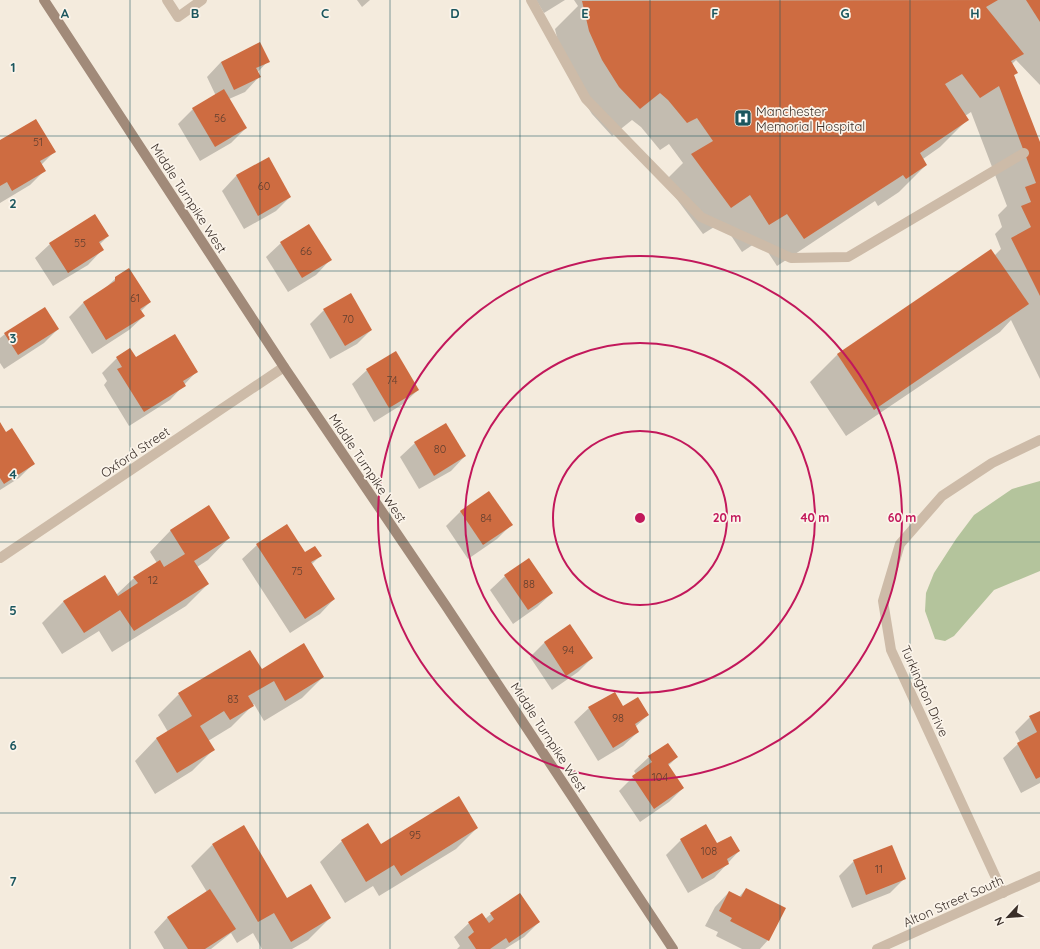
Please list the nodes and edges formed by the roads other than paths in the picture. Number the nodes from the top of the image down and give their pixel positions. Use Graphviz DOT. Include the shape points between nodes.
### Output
graph roads {
  1 [pos="44,0"];
  2 [pos="167,0"];
  3 [pos="202,0"];
  4 [pos="531,0"];
  5 [pos="1024,153"];
  6 [pos="284,367"];
  7 [pos="1040,440"];
  8 [pos="0,558"];
  9 [pos="1040,876"];
  10 [pos="1003,893"];
  11 [pos="673,949"];
  12 [pos="877,949"];
  1 -- 6 [label="main road, Middle Turnpike West"];
  2 -- 3 [label="street" via="178,16"];
  4 -- 5 [label="street" via="586,99 701,217 791,258 848,257"];
  6 -- 8 [label="street, Oxford Street"];
  6 -- 11 [label="main road, Middle Turnpike West"];
  7 -- 10 [label="street, Turkington Drive" via="992,463 942,496 900,544 883,601 891,650"];
  9 -- 10 [label="street, Alton Street South"];
  10 -- 12 [label="street, Alton Street South"];
}
